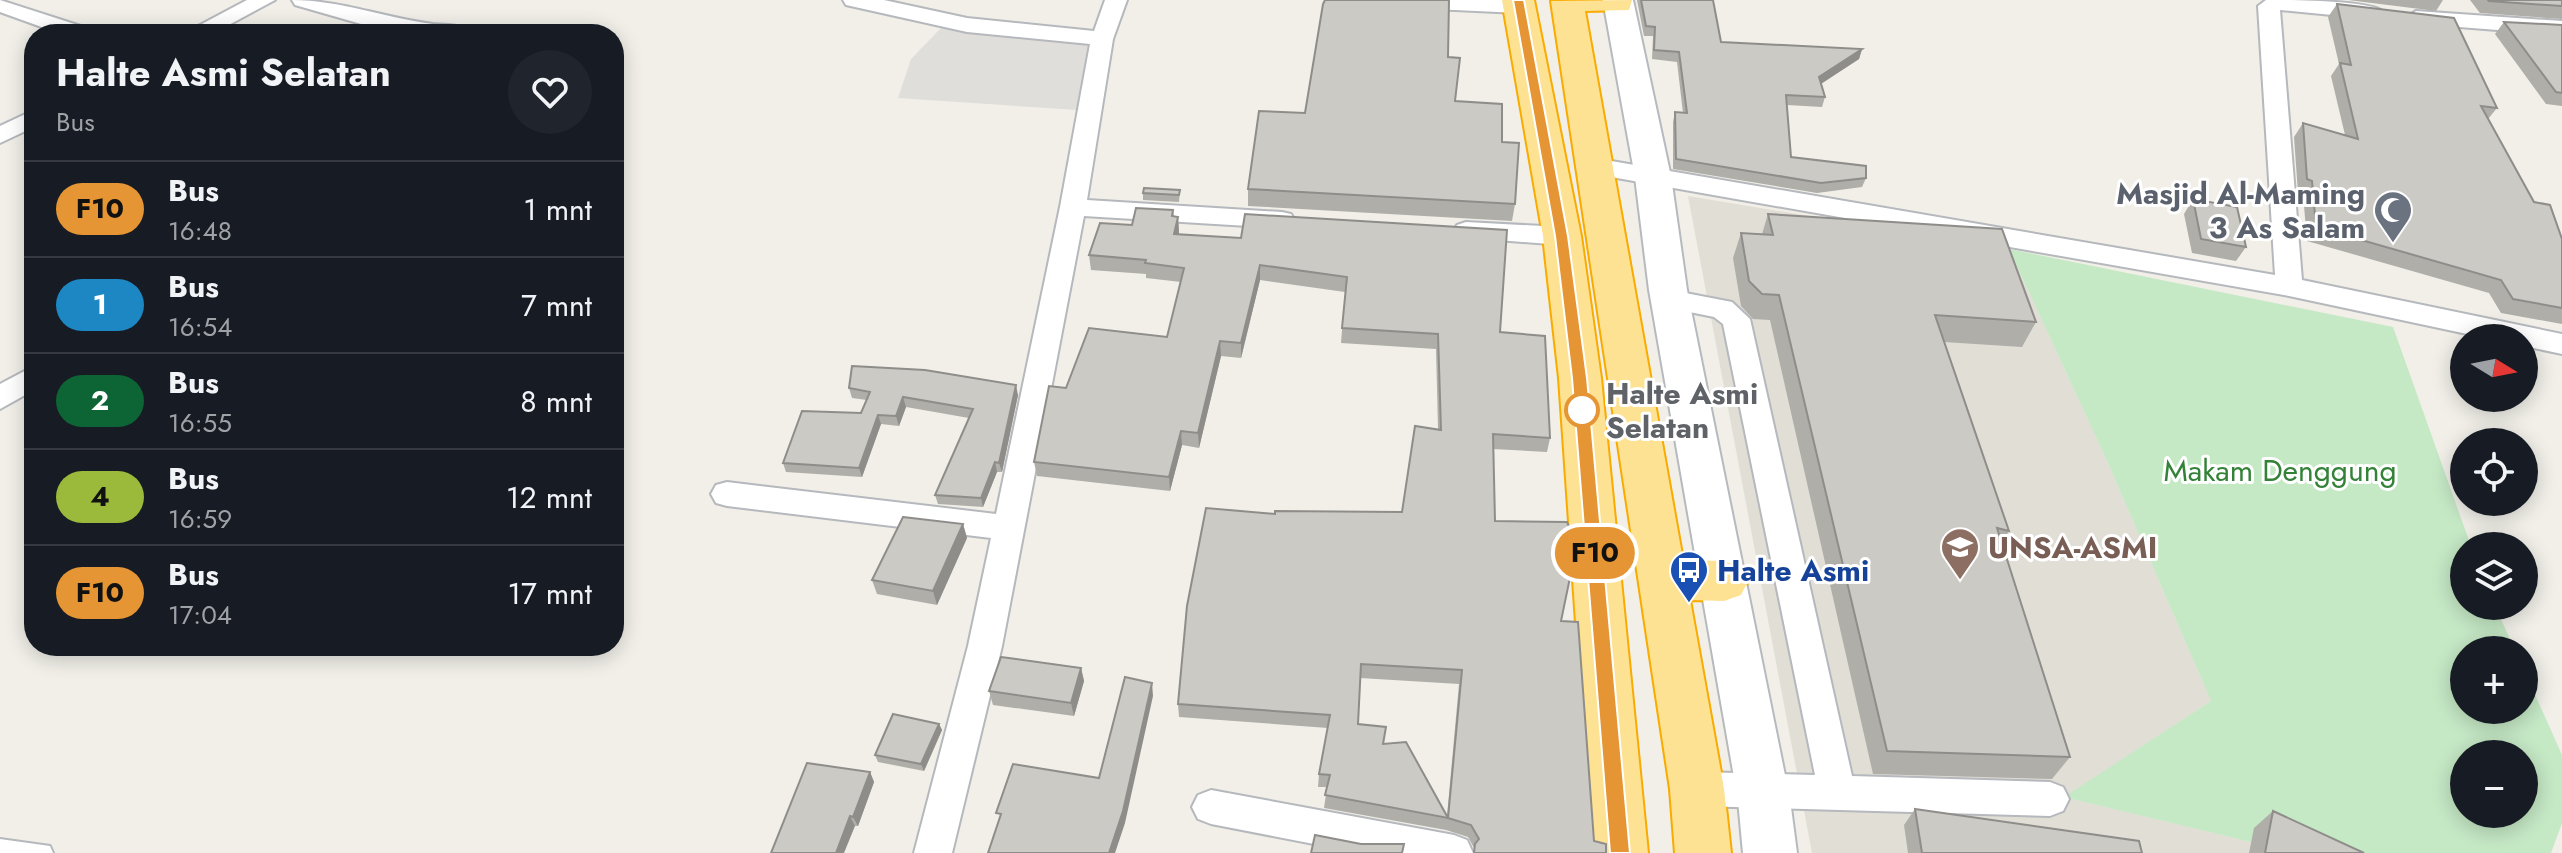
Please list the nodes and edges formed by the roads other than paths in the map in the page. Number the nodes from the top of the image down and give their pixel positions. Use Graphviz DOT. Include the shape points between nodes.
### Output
graph roads {
  1 [pos="264,0"];
  2 [pos="303,0"];
  3 [pos="854,0"];
  4 [pos="1116,0"];
  5 [pos="1390,0"];
  6 [pos="1567,1"];
  7 [pos="1618,1"];
  8 [pos="1499,3"];
  9 [pos="0,5"];
  10 [pos="54,24"];
  11 [pos="215,24"];
  12 [pos="386,24"];
  13 [pos="2562,28"];
  14 [pos="1102,39"];
  15 [pos="24,123"];
  16 [pos="0,136"];
  17 [pos="1594,166"];
  18 [pos="1653,177"];
  19 [pos="1073,207"];
  20 [pos="1309,221"];
  21 [pos="1435,229"];
  22 [pos="1562,236"];
  23 [pos="2289,287"];
  24 [pos="1670,299"];
  25 [pos="2562,344"];
  26 [pos="24,382"];
  27 [pos="0,398"];
  28 [pos="727,494"];
  29 [pos="1010,528"];
  30 [pos="1662,579"];
  31 [pos="1724,581"];
  32 [pos="1697,789"];
  33 [pos="1761,790"];
  34 [pos="1837,794"];
  35 [pos="2050,799"];
  36 [pos="1211,807"];
  37 [pos="0,849"];
  38 [pos="43,853"];
  39 [pos="933,853"];
  40 [pos="1454,853"];
  41 [pos="1620,853"];
  42 [pos="1703,853"];
  43 [pos="1770,853"];
  1 -- 11 [label="street"];
  2 -- 12 [label="street"];
  3 -- 14 [label="street" via="945,21"];
  4 -- 14 [label="street"];
  5 -- 8 [label="street"];
  6 -- 7 [label="highway"];
  6 -- 17 [label="highway"];
  7 -- 18 [label="street"];
  8 -- 22 [label="highway"];
  9 -- 10 [label="street"];
  13 -- 23 [label="street" via="2271,4"];
  14 -- 19 [label="street"];
  15 -- 16 [label="street"];
  17 -- 18 [label="street"];
  17 -- 30 [label="highway"];
  18 -- 23 [label="street"];
  18 -- 24 [label="street"];
  19 -- 20 [label="street"];
  19 -- 29 [label="street"];
  21 -- 22 [label="street"];
  22 -- 41 [label="highway" via="1580,378"];
  23 -- 25 [label="street"];
  24 -- 31 [label="street"];
  24 -- 34 [label="street" via="1727,310 1736,319"];
  26 -- 27 [label="street"];
  28 -- 29 [label="street"];
  29 -- 39 [label="street"];
  30 -- 31 [label="highway"];
  30 -- 32 [label="highway"];
  31 -- 33 [label="street"];
  32 -- 33 [label="street"];
  32 -- 42 [label="highway"];
  33 -- 34 [label="street"];
  33 -- 43 [label="street"];
  34 -- 35 [label="street"];
  36 -- 40 [label="street"];
  37 -- 38 [label="lane"];
}
